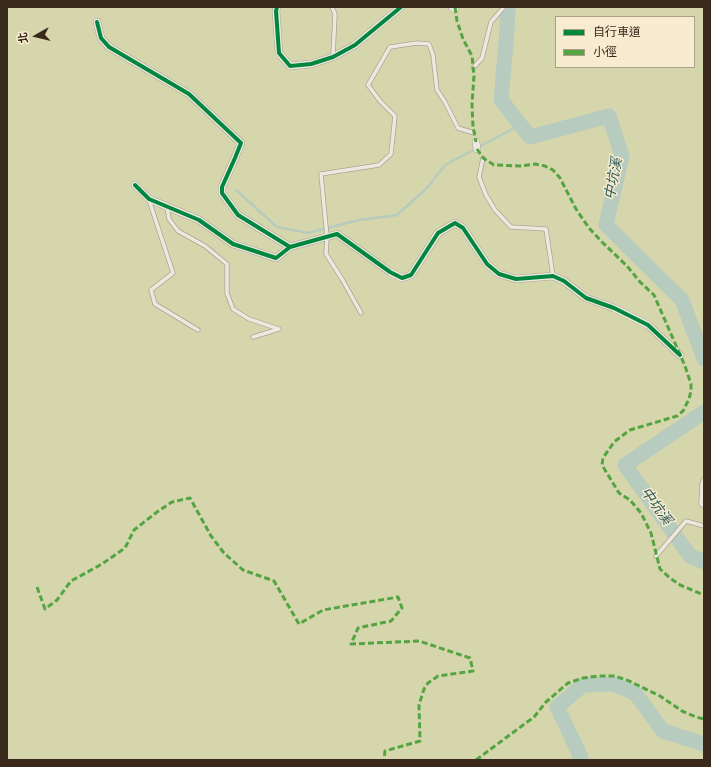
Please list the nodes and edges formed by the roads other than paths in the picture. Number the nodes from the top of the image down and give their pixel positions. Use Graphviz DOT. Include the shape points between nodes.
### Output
graph roads {
  1 [pos="277,7"];
  2 [pos="332,7"];
  3 [pos="401,7"];
  4 [pos="504,7"];
  5 [pos="97,22"];
  6 [pos="333,57"];
  7 [pos="473,68"];
  8 [pos="474,133"];
  9 [pos="483,158"];
  10 [pos="135,185"];
  11 [pos="149,198"];
  12 [pos="167,206"];
  13 [pos="327,235"];
  14 [pos="290,247"];
  15 [pos="553,276"];
  16 [pos="361,313"];
  17 [pos="198,330"];
  18 [pos="253,337"];
  19 [pos="680,355"];
  20 [pos="704,479"];
  21 [pos="704,506"];
  22 [pos="704,526"];
  23 [pos="656,555"];
  1 -- 6 [label="street" via="278,53 290,66 312,64"];
  2 -- 6 [label="lane" via="335,14"];
  3 -- 6 [label="street" via="355,45"];
  4 -- 7 [label="lane" via="491,22 482,58"];
  5 -- 14 [label="street" via="101,38 109,47 189,94 241,143 222,187 222,193 238,215"];
  8 -- 13 [label="lane" via="458,128 436,90 433,55 429,44 390,47 368,85 395,116 391,154 379,165 321,174"];
  9 -- 15 [label="lane" via="479,176 495,210 511,227 546,229"];
  10 -- 11 [label="street"];
  11 -- 12 [label="street"];
  11 -- 17 [label="lane" via="173,273 151,290 155,304"];
  12 -- 14 [label="street" via="199,220 233,244 276,258"];
  12 -- 18 [label="lane" via="169,219 178,232 205,246 227,264 227,293 233,309 249,319 279,328"];
  13 -- 14 [label="street"];
  13 -- 15 [label="street" via="337,234 402,278 411,275 438,233 455,223 463,228 487,264 499,274 516,279"];
  13 -- 16 [label="lane" via="326,254"];
  15 -- 19 [label="street" via="586,298 614,308 648,325"];
  20 -- 21 [label="lane" via="701,504"];
  22 -- 23 [label="lane" via="686,521"];
}
